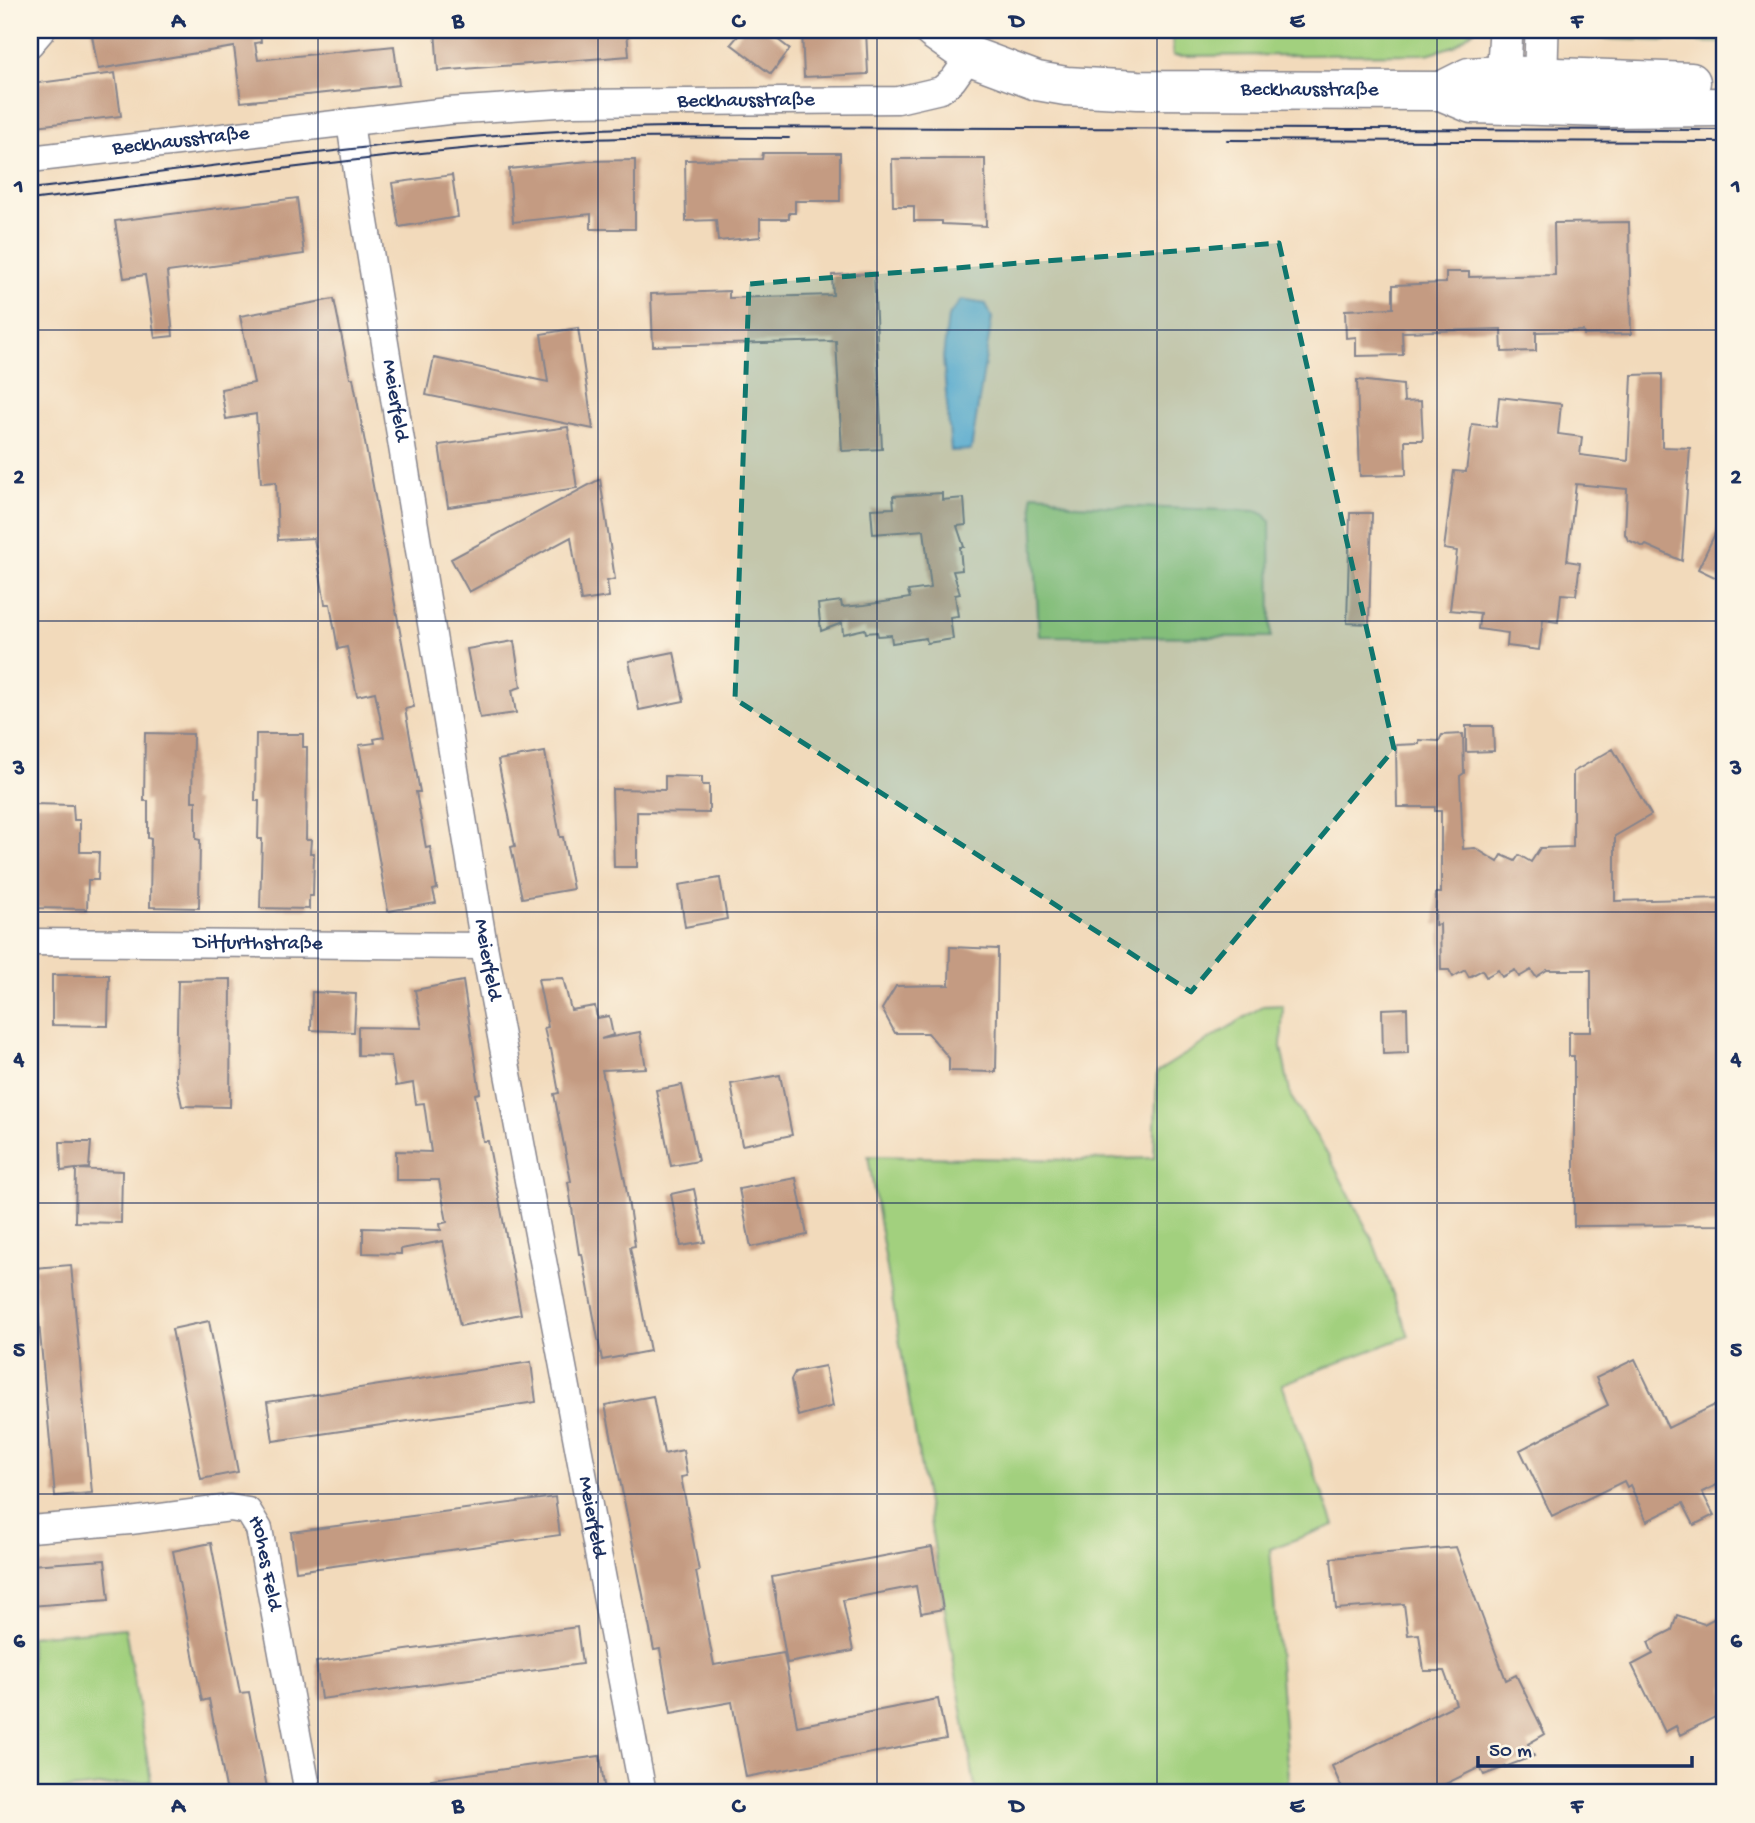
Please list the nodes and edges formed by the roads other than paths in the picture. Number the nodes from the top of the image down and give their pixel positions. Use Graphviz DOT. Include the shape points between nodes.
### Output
graph roads {
  1 [pos="42,30"];
  2 [pos="933,30"];
  3 [pos="1506,30"];
  4 [pos="1542,30"];
  5 [pos="30,44"];
  6 [pos="970,56"];
  7 [pos="1725,83"];
  8 [pos="1502,90"];
  9 [pos="1541,91"];
  10 [pos="1725,107"];
  11 [pos="350,122"];
  12 [pos="30,159"];
  13 [pos="30,942"];
  14 [pos="484,946"];
  15 [pos="30,1529"];
  16 [pos="308,1793"];
  17 [pos="643,1793"];
  1 -- 5 [label="street"];
  2 -- 6 [label="main road"];
  3 -- 8 [label="street"];
  4 -- 9 [label="street"];
  6 -- 8 [label="main road, Beckhausstraße" via="1037,81 1102,89 1441,91 1469,77"];
  6 -- 11 [label="street, Beckhausstraße" via="947,86 898,100 572,103"];
  7 -- 9 [label="main road, Beckhausstraße"];
  8 -- 9 [label="main road, Beckhausstraße"];
  9 -- 10 [label="main road, Beckhausstraße"];
  11 -- 12 [label="street, Beckhausstraße"];
  11 -- 14 [label="street, Meierfeld"];
  13 -- 14 [label="street, Ditfurthstraße"];
  14 -- 17 [label="street, Meierfeld"];
  15 -- 16 [label="street, Hohes Feld" via="230,1508 248,1511 258,1529"];
}
